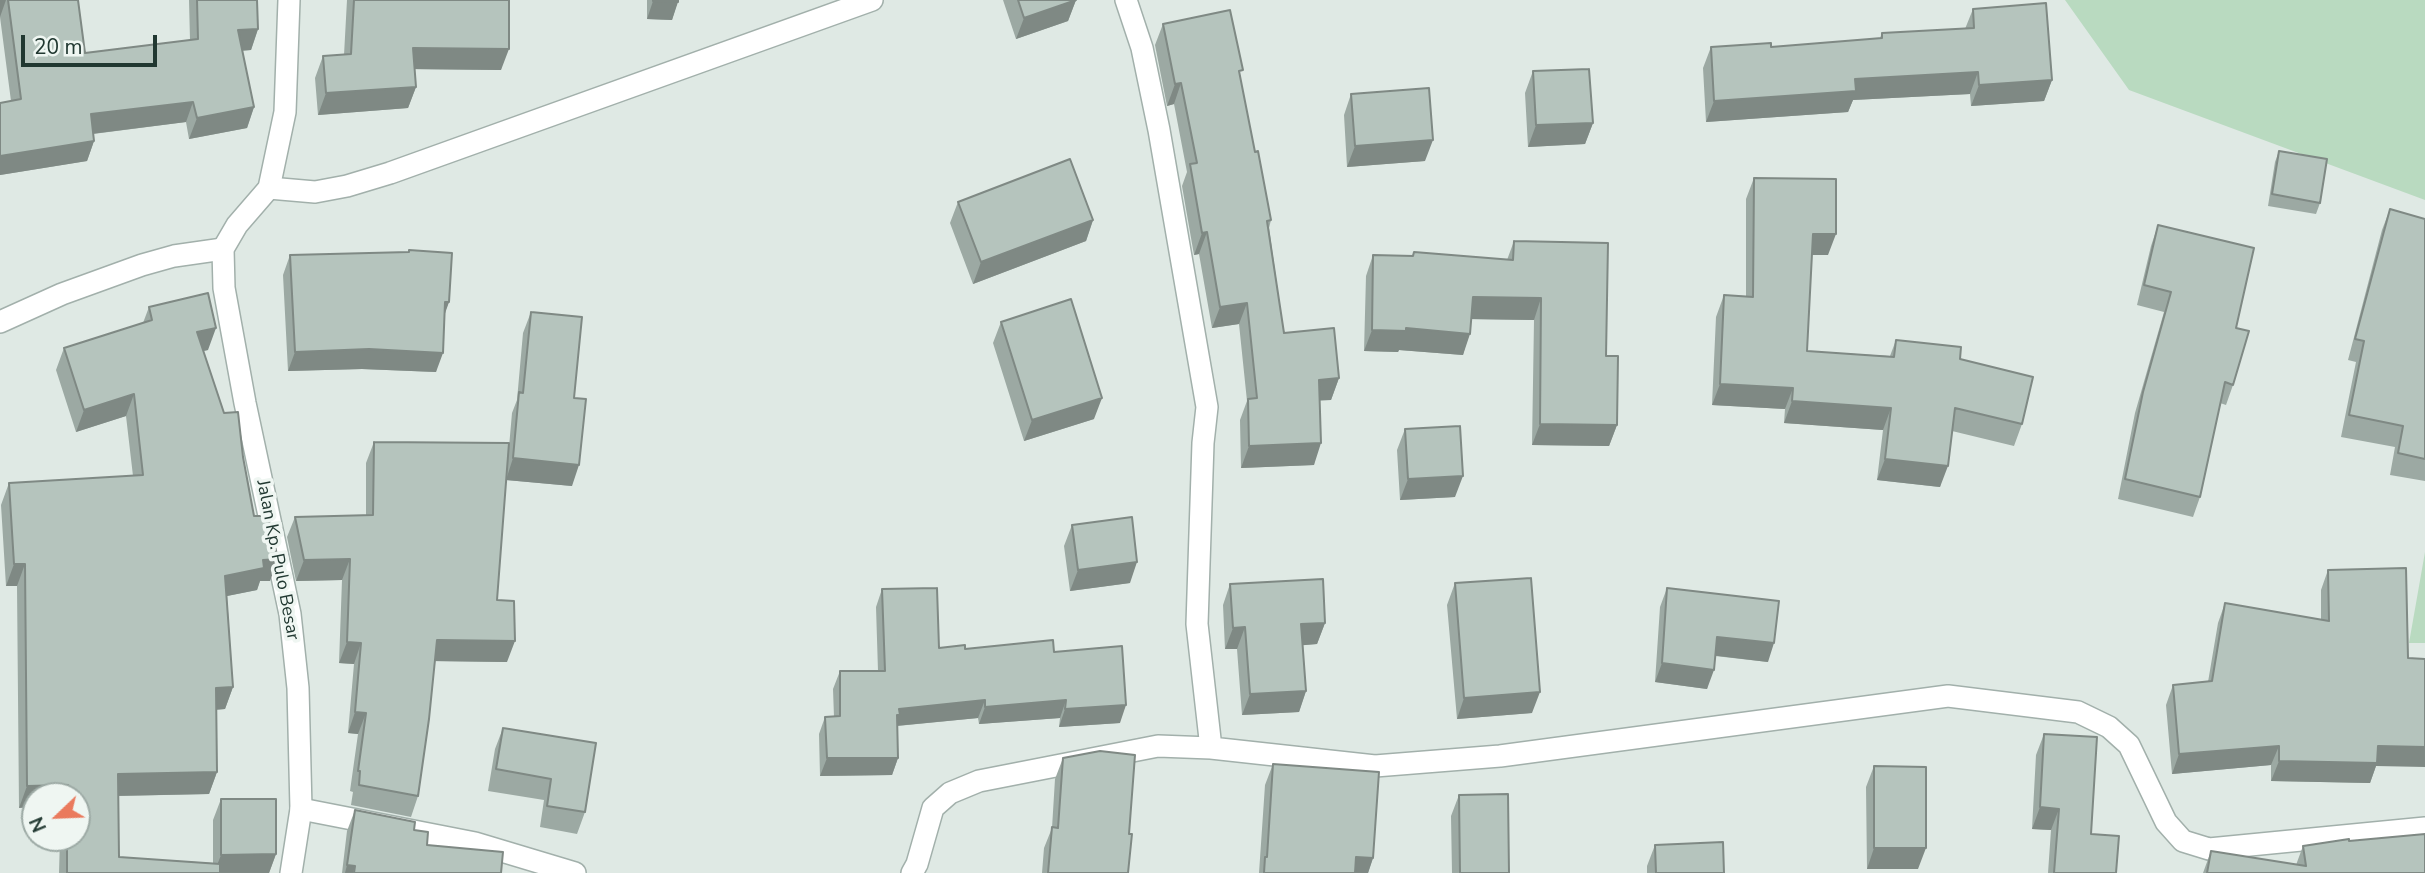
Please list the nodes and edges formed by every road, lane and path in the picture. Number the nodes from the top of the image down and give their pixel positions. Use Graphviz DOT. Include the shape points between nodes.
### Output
graph roads {
  1 [pos="289,0"];
  2 [pos="866,1"];
  3 [pos="1127,3"];
  4 [pos="269,188"];
  5 [pos="223,249"];
  6 [pos="0,322"];
  7 [pos="1211,748"];
  8 [pos="301,809"];
  9 [pos="2425,828"];
  10 [pos="291,873"];
  11 [pos="575,873"];
  12 [pos="912,873"];
  1 -- 4 [label="street" via="285,112"];
  2 -- 4 [label="street" via="390,173 315,192"];
  3 -- 7 [label="street" via="1160,130 1207,407 1197,611"];
  4 -- 5 [label="street"];
  5 -- 6 [label="street" via="142,265"];
  5 -- 8 [label="street, Jalan Kp. Pulo Besar" via="224,288 245,403 290,614 298,688"];
  7 -- 9 [label="street" via="1375,766 1500,756 1948,696 2078,712 2109,727 2129,745 2166,822 2183,841 2209,849"];
  7 -- 12 [label="street" via="1158,746 979,781 950,793 933,808"];
  8 -- 10 [label="street, Jalan Kp. Pulo Besar"];
  8 -- 11 [label="street" via="475,843"];
}
